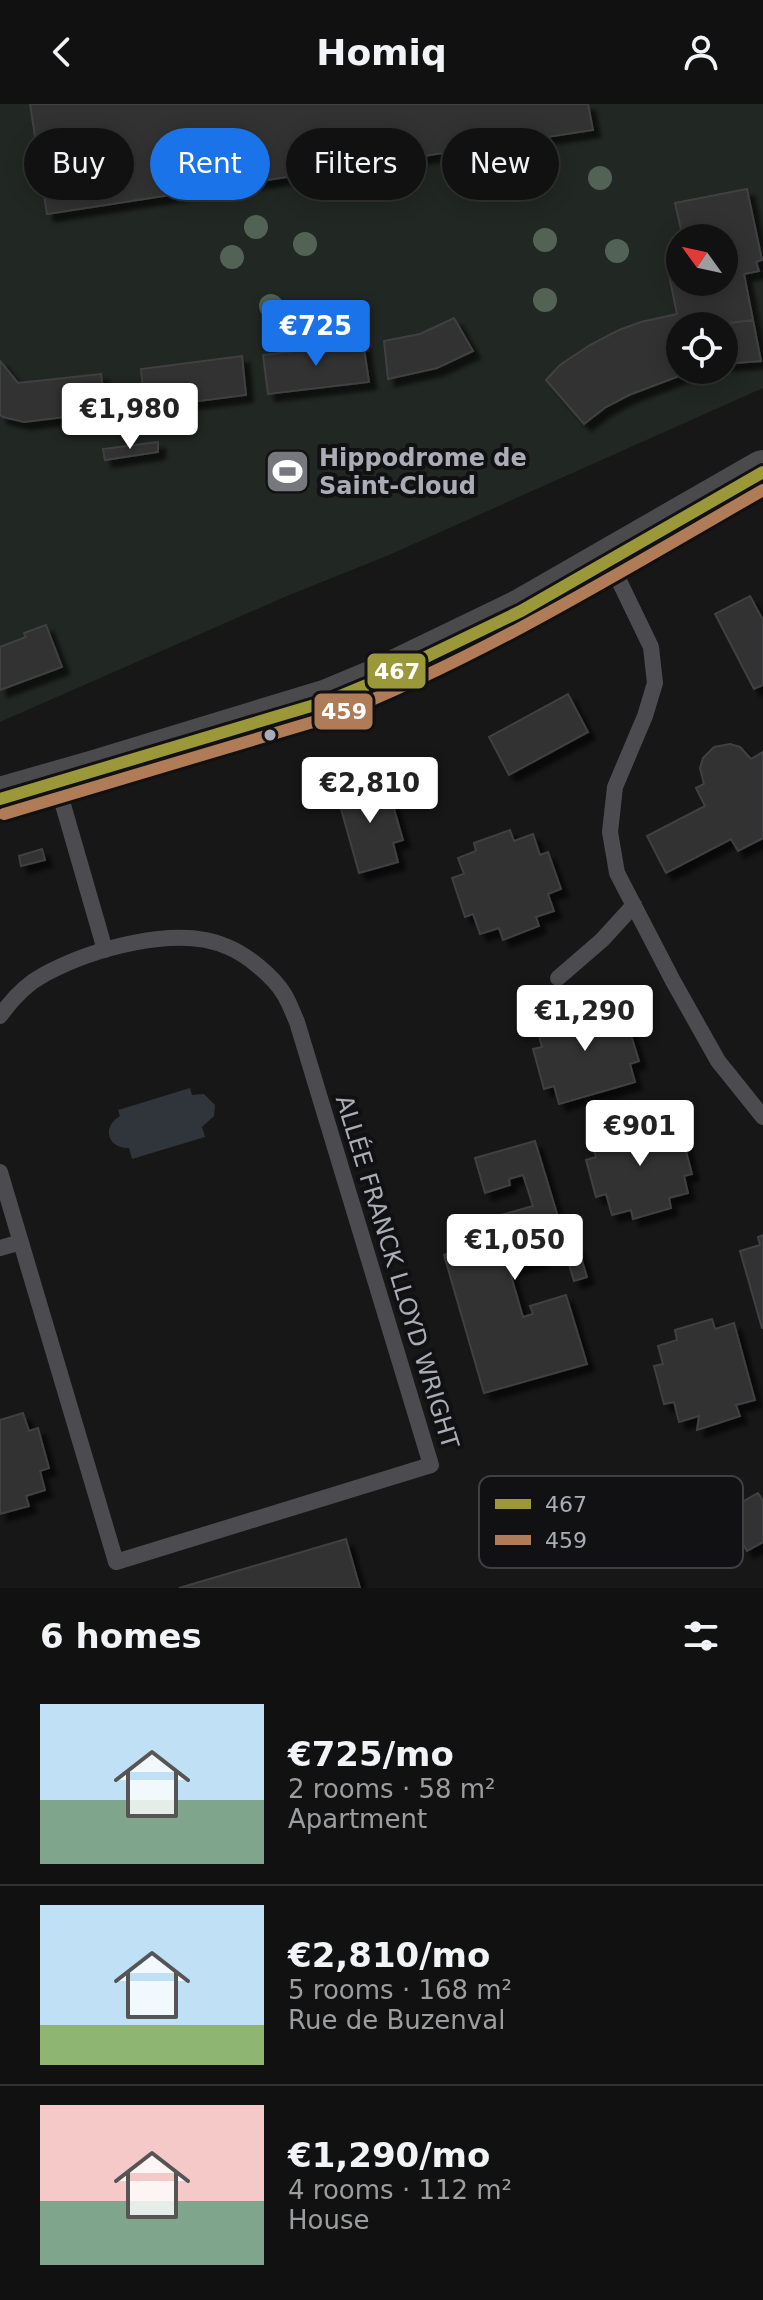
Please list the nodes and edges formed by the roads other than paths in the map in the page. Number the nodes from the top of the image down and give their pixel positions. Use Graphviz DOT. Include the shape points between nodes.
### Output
graph roads {
  1 [pos="763,472"];
  2 [pos="609,560"];
  3 [pos="57,783"];
  4 [pos="0,799"];
  5 [pos="634,905"];
  6 [pos="105,950"];
  7 [pos="558,978"];
  8 [pos="0,1016"];
  9 [pos="763,1117"];
  10 [pos="0,1172"];
  11 [pos="21,1242"];
  12 [pos="0,1248"];
  1 -- 2 [label="main road"];
  2 -- 3 [label="main road" via="521,611 328,701"];
  2 -- 5 [label="lane" via="651,647 655,683 615,787 610,832 617,873"];
  3 -- 4 [label="main road"];
  3 -- 6 [label="lane"];
  5 -- 7 [label="lane"];
  5 -- 9 [label="lane" via="718,1061"];
  6 -- 8 [label="lane, ALLÉE FRANCK LLOYD WRIGHT" via="44,975 14,997"];
  6 -- 11 [label="lane, ALLÉE FRANCK LLOYD WRIGHT" via="170,937 204,939 230,947 283,992 297,1022 431,1465 116,1562"];
  10 -- 11 [label="lane, ALLÉE FRANCK LLOYD WRIGHT"];
  11 -- 12 [label="lane"];
}
